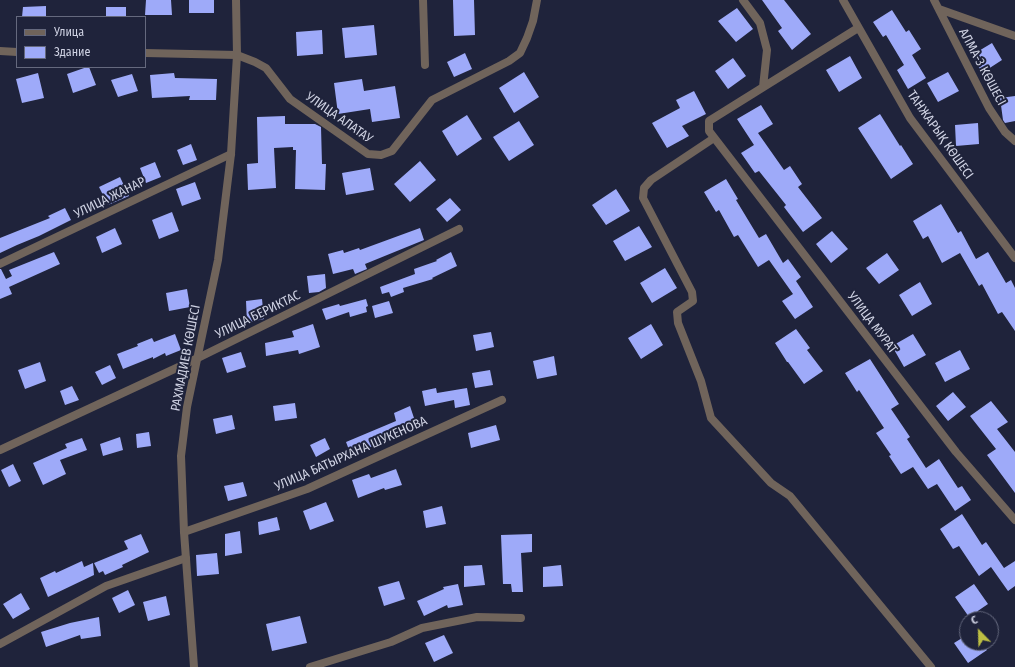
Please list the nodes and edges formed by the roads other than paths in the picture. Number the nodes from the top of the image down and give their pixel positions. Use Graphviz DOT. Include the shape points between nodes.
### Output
graph roads {
  1 [pos="236,0"];
  2 [pos="423,0"];
  3 [pos="537,0"];
  4 [pos="743,0"];
  5 [pos="842,0"];
  6 [pos="934,0"];
  7 [pos="939,9"];
  8 [pos="858,28"];
  9 [pos="1015,36"];
  10 [pos="0,51"];
  11 [pos="16,52"];
  12 [pos="146,53"];
  13 [pos="237,55"];
  14 [pos="425,65"];
  15 [pos="763,88"];
  16 [pos="714,138"];
  17 [pos="1015,141"];
  18 [pos="231,154"];
  19 [pos="459,229"];
  20 [pos="1015,258"];
  21 [pos="0,264"];
  22 [pos="198,358"];
  23 [pos="502,400"];
  24 [pos="0,450"];
  25 [pos="1015,520"];
  26 [pos="184,532"];
  27 [pos="186,558"];
  28 [pos="520,618"];
  29 [pos="0,644"];
  30 [pos="194,667"];
  31 [pos="310,667"];
  32 [pos="931,667"];
  1 -- 13 [label="street, РАХМАДИЕВ КӨШЕСІ"];
  2 -- 14 [label="street"];
  3 -- 13 [label="street, УЛИЦА АЛАТАУ" via="533,21 520,53 432,100 392,151 381,156 368,154 290,99 266,68"];
  4 -- 15 [label="street" via="760,23 767,50"];
  5 -- 8 [label="street, ТАНЖАРЫҚ КӨШЕСІ"];
  6 -- 7 [label="street, АЛМА-3 КӨШЕСІ"];
  7 -- 9 [label="street"];
  7 -- 17 [label="street, АЛМА-3 КӨШЕСІ" via="989,108 1005,132"];
  8 -- 15 [label="street"];
  8 -- 20 [label="street, ТАНЖАРЫҚ КӨШЕСІ" via="910,118"];
  10 -- 11 [label="street"];
  12 -- 13 [label="street"];
  13 -- 18 [label="street, РАХМАДИЕВ КӨШЕСІ"];
  15 -- 16 [label="street" via="709,122 709,131"];
  16 -- 25 [label="street, УЛИЦА МУРАТ" via="956,452"];
  16 -- 32 [label="street" via="651,180 644,188 643,198 692,292 693,301 677,312 678,323 701,381 710,418 771,483 790,496"];
  18 -- 21 [label="street, УЛИЦА ЖАНАР"];
  18 -- 22 [label="street, РАХМАДИЕВ КӨШЕСІ" via="218,260"];
  19 -- 22 [label="street, УЛИЦА БЕРИКТАС"];
  22 -- 24 [label="street, УЛИЦА БЕРИКТАС"];
  22 -- 26 [label="street, РАХМАДИЕВ КӨШЕСІ" via="187,407 181,456"];
  23 -- 26 [label="street, УЛИЦА БАТЫРХАНА ШУКЕНОВА" via="307,489"];
  26 -- 27 [label="street, РАХМАДИЕВ КӨШЕСІ"];
  27 -- 29 [label="street" via="106,586"];
  27 -- 30 [label="street, РАХМАДИЕВ КӨШЕСІ"];
  28 -- 31 [label="street" via="477,617 422,628 390,642"];
}
